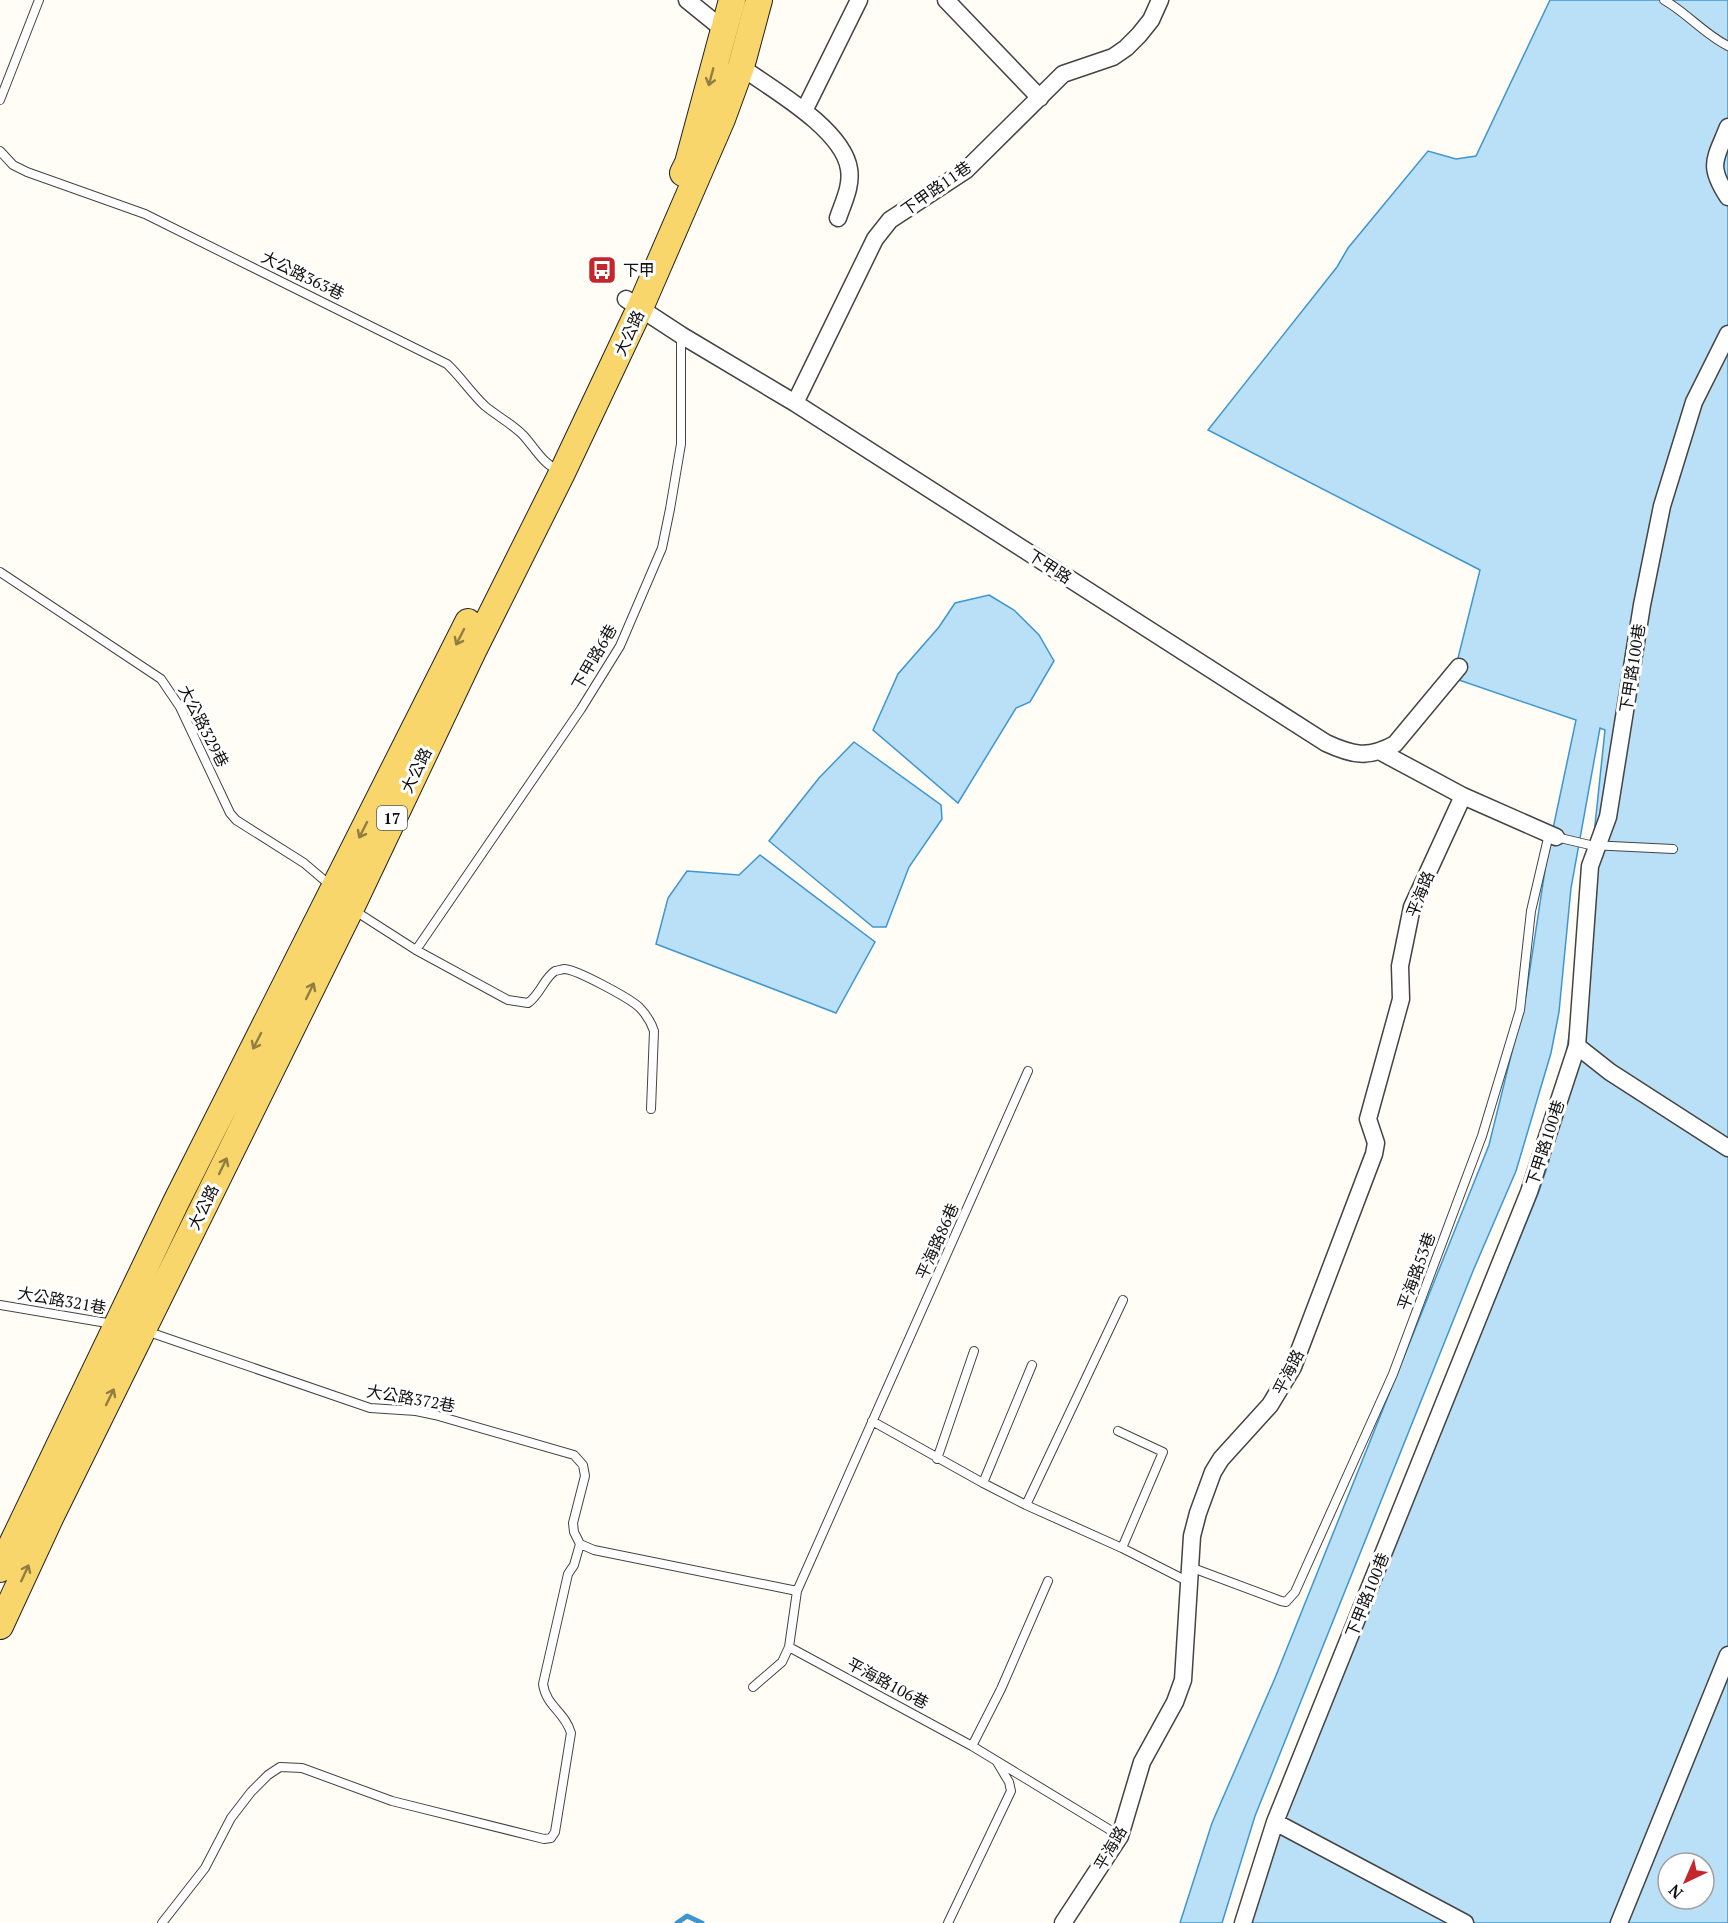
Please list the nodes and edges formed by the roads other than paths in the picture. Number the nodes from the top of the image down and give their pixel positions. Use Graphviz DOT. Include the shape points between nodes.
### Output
graph roads {
  1 [pos="39,0"];
  2 [pos="687,0"];
  3 [pos="732,0"];
  4 [pos="759,0"];
  5 [pos="859,0"];
  6 [pos="946,0"];
  7 [pos="1160,0"];
  8 [pos="1664,0"];
  9 [pos="724,30"];
  10 [pos="1727,46"];
  11 [pos="741,67"];
  12 [pos="1040,98"];
  13 [pos="0,100"];
  14 [pos="804,111"];
  15 [pos="1728,127"];
  16 [pos="0,151"];
  17 [pos="1728,197"];
  18 [pos="838,218"];
  19 [pos="633,304"];
  20 [pos="1728,334"];
  21 [pos="681,335"];
  22 [pos="795,403"];
  23 [pos="555,469"];
  24 [pos="0,572"];
  25 [pos="1459,667"];
  26 [pos="1381,752"];
  27 [pos="1463,796"];
  28 [pos="1553,836"];
  29 [pos="1594,846"];
  30 [pos="1673,849"];
  31 [pos="342,898"];
  32 [pos="416,950"];
  33 [pos="1577,1046"];
  34 [pos="1028,1071"];
  35 [pos="651,1109"];
  36 [pos="1728,1149"];
  37 [pos="1123,1300"];
  38 [pos="0,1305"];
  39 [pos="131,1327"];
  40 [pos="974,1351"];
  41 [pos="1032,1365"];
  42 [pos="872,1421"];
  43 [pos="1118,1431"];
  44 [pos="937,1459"];
  45 [pos="983,1483"];
  46 [pos="1026,1505"];
  47 [pos="580,1544"];
  48 [pos="1122,1548"];
  49 [pos="0,1569"];
  50 [pos="1190,1575"];
  51 [pos="1048,1581"];
  52 [pos="796,1591"];
  53 [pos="0,1626"];
  54 [pos="789,1647"];
  55 [pos="1728,1655"];
  56 [pos="753,1687"];
  57 [pos="972,1746"];
  58 [pos="996,1761"];
  59 [pos="1275,1822"];
  60 [pos="1120,1836"];
  61 [pos="162,1923"];
  62 [pos="948,1923"];
  63 [pos="1063,1923"];
  64 [pos="1243,1923"];
  65 [pos="1465,1923"];
  66 [pos="1618,1923"];
  1 -- 13 [label="lane"];
  2 -- 9 [label="street"];
  3 -- 9 [label="main road, 大公路 / 17"];
  4 -- 11 [label="main road, 大公路 / 17"];
  5 -- 14 [label="street"];
  6 -- 12 [label="street"];
  7 -- 12 [label="street, 下甲路11巷" via="1151,20 1126,48 1113,57 1063,74"];
  8 -- 10 [label="lane"];
  9 -- 19 [label="main road, 大公路 / 17, one-way" via="688,163"];
  11 -- 14 [label="street"];
  11 -- 19 [label="main road, 大公路 / 17" via="709,151"];
  12 -- 22 [label="street, 下甲路11巷" via="966,170 890,220 875,238"];
  14 -- 18 [label="street" via="837,143 849,168 848,189"];
  15 -- 17 [label="street" via="1715,160 1715,176"];
  16 -- 23 [label="lane, 大公路363巷" via="13,165 27,172 145,214 447,364"];
  19 -- 21 [label="street, 下甲路"];
  19 -- 23 [label="main road, 大公路 / 17"];
  20 -- 29 [label="street, 下甲路100巷" via="1694,402 1662,506 1608,817"];
  21 -- 22 [label="street, 下甲路"];
  21 -- 32 [label="lane, 下甲路6巷" via="681,444 670,509 662,548 620,646"];
  22 -- 26 [label="street, 下甲路" via="1326,743 1364,755"];
  23 -- 31 [label="main road, 大公路 / 17"];
  24 -- 31 [label="lane, 大公路329巷" via="161,679 180,707 230,813 304,863"];
  25 -- 26 [label="street" via="1395,744"];
  26 -- 27 [label="street"];
  27 -- 28 [label="street"];
  27 -- 50 [label="street, 平海路" via="1412,907 1400,966 1401,999 1368,1119 1376,1143 1374,1154 1293,1367 1270,1405 1213,1472 1192,1536"];
  28 -- 29 [label="lane"];
  28 -- 50 [label="lane, 平海路53巷" via="1531,911 1521,1010 1482,1136 1393,1374 1296,1592 1286,1602"];
  29 -- 30 [label="lane"];
  29 -- 33 [label="street, 下甲路100巷"];
  31 -- 32 [label="lane, 大公路329巷"];
  31 -- 39 [label="main road, 大公路 / 17" via="176,1202"];
  32 -- 35 [label="lane, 大公路329巷" via="520,1003 536,998 549,976 563,968 624,996 639,1007 654,1031"];
  33 -- 36 [label="street"];
  33 -- 59 [label="street, 下甲路100巷" via="1529,1192"];
  34 -- 42 [label="lane, 平海路86巷"];
  37 -- 46 [label="lane"];
  38 -- 39 [label="lane, 大公路321巷"];
  39 -- 47 [label="lane, 大公路372巷" via="370,1408 435,1414 574,1455 583,1465 585,1476 573,1523"];
  39 -- 49 [label="main road, 大公路 / 17"];
  53 -- 39 [label="main road, 大公路 / 17, one-way"];
  40 -- 44 [label="lane"];
  41 -- 45 [label="lane"];
  42 -- 44 [label="lane"];
  42 -- 52 [label="lane, 平海路86巷"];
  43 -- 48 [label="lane" via="1162,1452"];
  44 -- 45 [label="lane"];
  45 -- 46 [label="lane"];
  46 -- 48 [label="lane"];
  47 -- 52 [label="lane"];
  47 -- 61 [label="lane" via="568,1574 543,1684 545,1695 568,1723 571,1733 551,1838 419,1809 302,1768 280,1767 251,1792 231,1818 205,1868"];
  48 -- 50 [label="lane"];
  50 -- 60 [label="street, 平海路" via="1183,1680 1142,1762"];
  51 -- 57 [label="lane"];
  52 -- 54 [label="lane, 平海路86巷"];
  54 -- 56 [label="lane, 平海路86巷" via="782,1662"];
  54 -- 57 [label="lane, 平海路106巷"];
  55 -- 66 [label="street"];
  57 -- 58 [label="lane, 平海路106巷"];
  58 -- 60 [label="lane, 平海路106巷"];
  58 -- 62 [label="lane" via="1010,1782 1011,1791"];
  59 -- 64 [label="street, 下甲路100巷"];
  59 -- 65 [label="street"];
  60 -- 63 [label="street, 平海路"];
}
